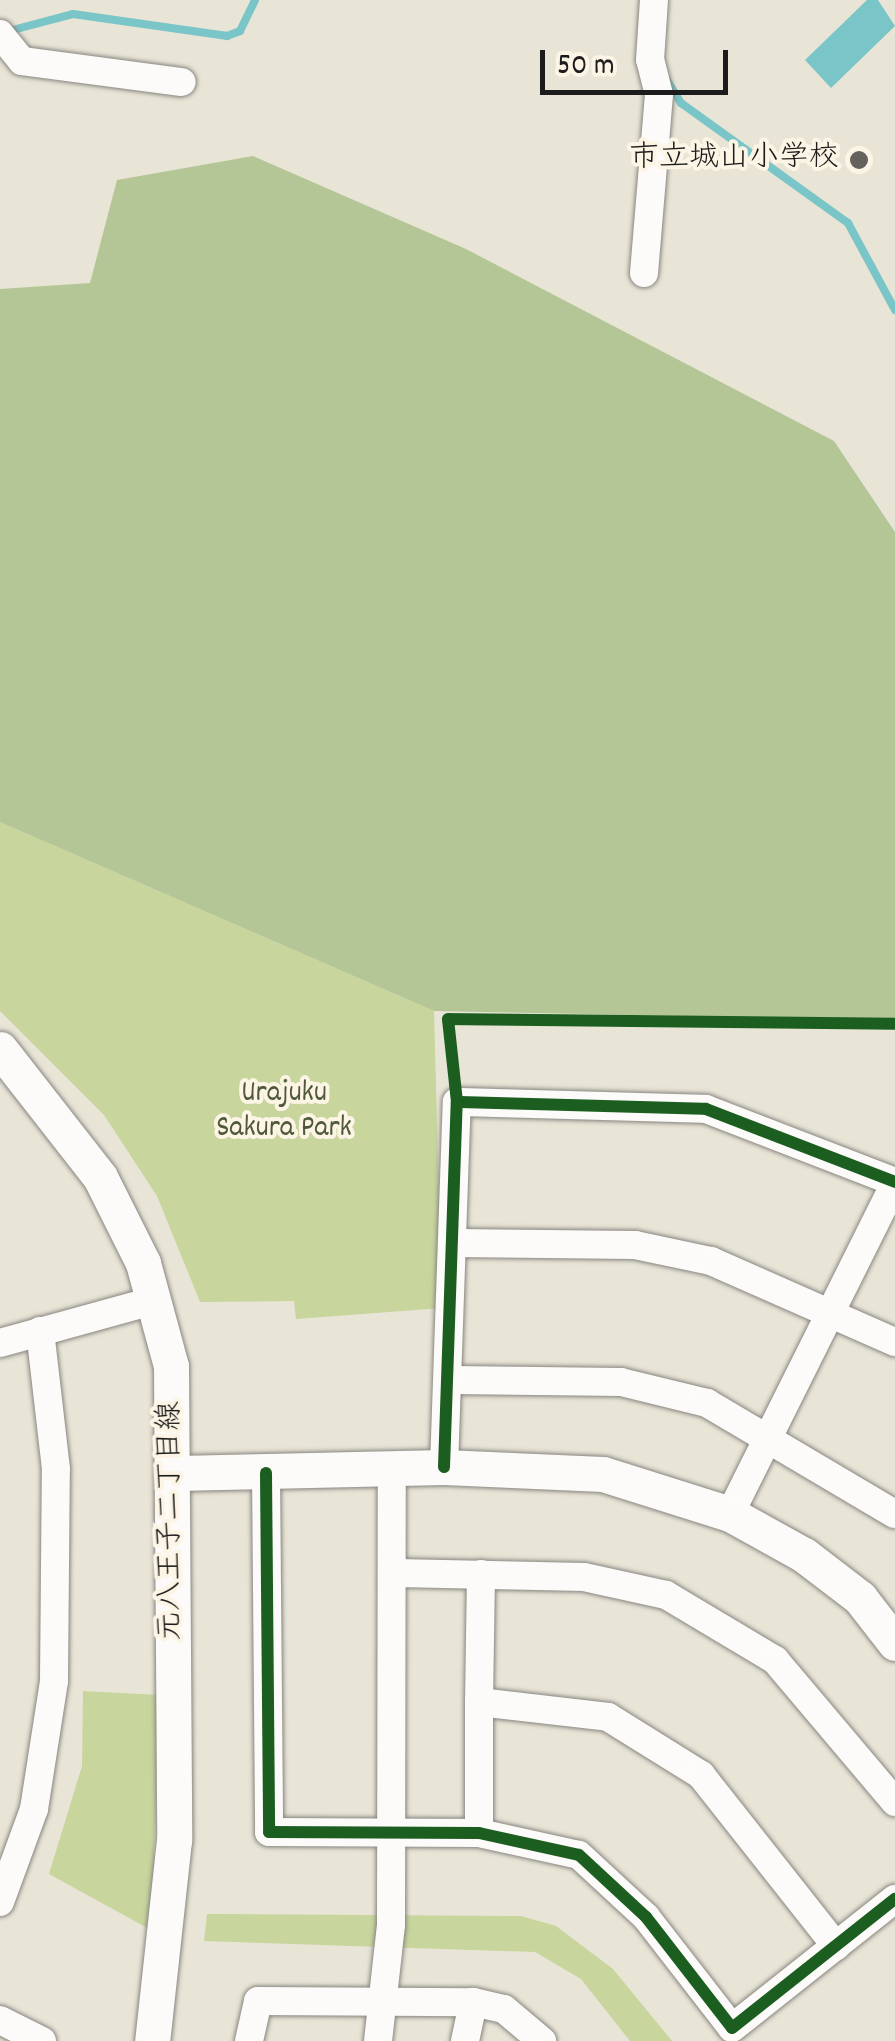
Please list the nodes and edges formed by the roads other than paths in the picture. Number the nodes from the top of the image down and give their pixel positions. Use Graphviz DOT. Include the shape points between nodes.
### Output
graph roads {
  1 [pos="654,0"];
  2 [pos="5,40"];
  3 [pos="182,82"];
  4 [pos="644,273"];
  5 [pos="0,1049"];
  6 [pos="895,1182"];
  7 [pos="454,1244"];
  8 [pos="153,1301"];
  9 [pos="832,1308"];
  10 [pos="40,1331"];
  11 [pos="0,1342"];
  12 [pos="895,1342"];
  13 [pos="452,1380"];
  14 [pos="770,1432"];
  15 [pos="444,1467"];
  16 [pos="392,1470"];
  17 [pos="177,1473"];
  18 [pos="266,1474"];
  19 [pos="730,1514"];
  20 [pos="895,1514"];
  21 [pos="397,1573"];
  22 [pos="481,1574"];
  23 [pos="895,1643"];
  24 [pos="478,1702"];
  25 [pos="895,1802"];
  26 [pos="479,1833"];
  27 [pos="393,1835"];
  28 [pos="895,1898"];
  29 [pos="0,1902"];
  30 [pos="836,1946"];
  31 [pos="384,2002"];
  32 [pos="473,2002"];
  33 [pos="0,2020"];
  34 [pos="42,2041"];
  35 [pos="152,2041"];
  36 [pos="249,2041"];
  37 [pos="378,2041"];
  38 [pos="465,2041"];
  39 [pos="542,2041"];
  1 -- 4 [label="street" via="650,60 659,95"];
  2 -- 3 [label="street" via="22,60"];
  5 -- 8 [label="street, 元八王子二丁目線" via="100,1177"];
  6 -- 7 [label="street" via="706,1108 457,1102"];
  6 -- 9 [label="street"];
  7 -- 9 [label="street" via="635,1245 711,1261"];
  7 -- 13 [label="street"];
  8 -- 10 [label="street"];
  8 -- 17 [label="street, 元八王子二丁目線" via="170,1366"];
  9 -- 12 [label="street"];
  9 -- 14 [label="street"];
  10 -- 11 [label="street"];
  10 -- 29 [label="street" via="56,1469 54,1681 34,1809"];
  13 -- 14 [label="street" via="621,1382 706,1403"];
  13 -- 15 [label="street"];
  14 -- 19 [label="street"];
  14 -- 20 [label="street"];
  15 -- 16 [label="street"];
  15 -- 19 [label="street" via="603,1474"];
  16 -- 18 [label="street"];
  16 -- 21 [label="street"];
  17 -- 18 [label="street"];
  17 -- 35 [label="street, 元八王子二丁目線" via="174,1840"];
  18 -- 27 [label="street" via="269,1832"];
  19 -- 23 [label="street" via="832,1576"];
  21 -- 22 [label="street"];
  21 -- 27 [label="street"];
  22 -- 24 [label="street"];
  22 -- 25 [label="street" via="622,1583 726,1625 820,1704"];
  24 -- 26 [label="street"];
  24 -- 30 [label="street" via="608,1717 668,1747 733,1809"];
  26 -- 27 [label="street"];
  26 -- 30 [label="street" via="564,1850 608,1875 732,2028"];
  27 -- 31 [label="street"];
  28 -- 30 [label="street"];
  31 -- 32 [label="street"];
  31 -- 36 [label="street" via="258,2001"];
  31 -- 37 [label="street"];
  32 -- 38 [label="street"];
  32 -- 39 [label="street" via="504,2009"];
  33 -- 34 [label="street"];
}
